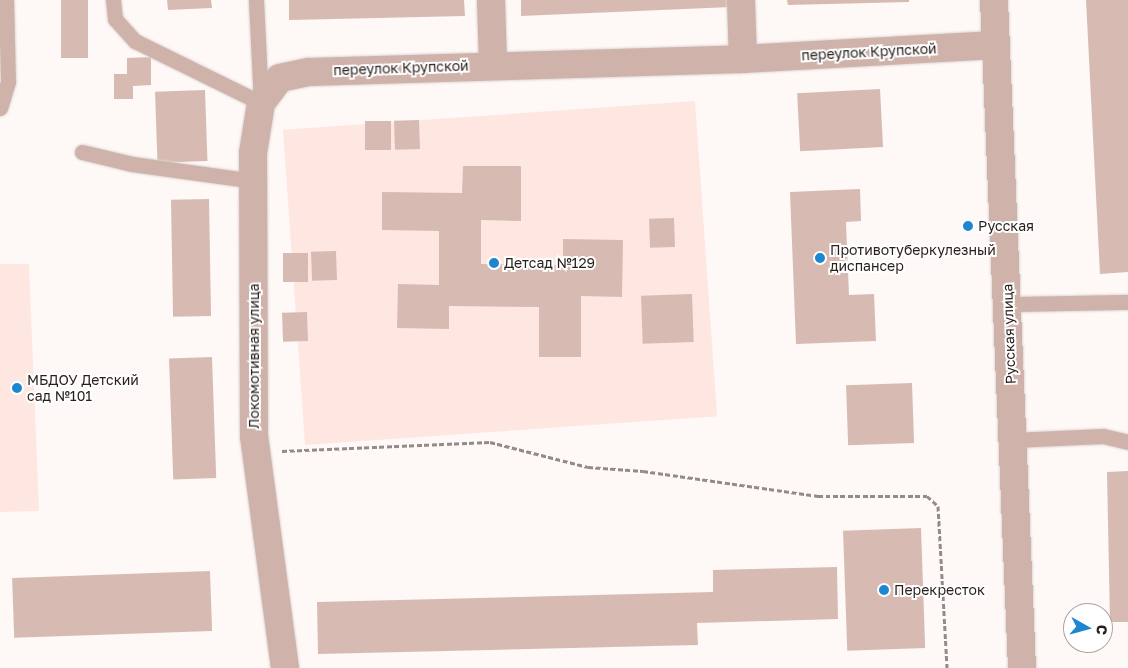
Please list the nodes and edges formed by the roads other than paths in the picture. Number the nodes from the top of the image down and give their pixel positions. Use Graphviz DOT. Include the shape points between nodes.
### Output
graph roads {
  1 [pos="6,0"];
  2 [pos="113,0"];
  3 [pos="256,0"];
  4 [pos="491,0"];
  5 [pos="741,0"];
  6 [pos="994,0"];
  7 [pos="996,45"];
  8 [pos="744,59"];
  9 [pos="493,65"];
  10 [pos="260,103"];
  11 [pos="0,108"];
  12 [pos="82,152"];
  13 [pos="254,180"];
  14 [pos="1128,302"];
  15 [pos="1008,304"];
  16 [pos="1013,440"];
  17 [pos="1128,442"];
  18 [pos="285,668"];
  19 [pos="1022,668"];
  1 -- 11 [label="lane" via="8,81"];
  2 -- 10 [label="lane" via="115,19 135,41"];
  3 -- 10 [label="lane"];
  4 -- 9 [label="street"];
  5 -- 8 [label="street"];
  6 -- 7 [label="street, Русская улица"];
  7 -- 8 [label="street, переулок Крупской"];
  7 -- 15 [label="street, Русская улица"];
  8 -- 9 [label="street, переулок Крупской"];
  9 -- 10 [label="street, переулок Крупской" via="309,72 280,78"];
  10 -- 13 [label="street, Локомотивная улица"];
  12 -- 13 [label="lane" via="132,164"];
  13 -- 18 [label="street, Локомотивная улица" via="257,453"];
  14 -- 15 [label="lane"];
  15 -- 16 [label="street, Русская улица"];
  16 -- 17 [label="lane" via="1103,436"];
  16 -- 19 [label="street, Русская улица"];
}
